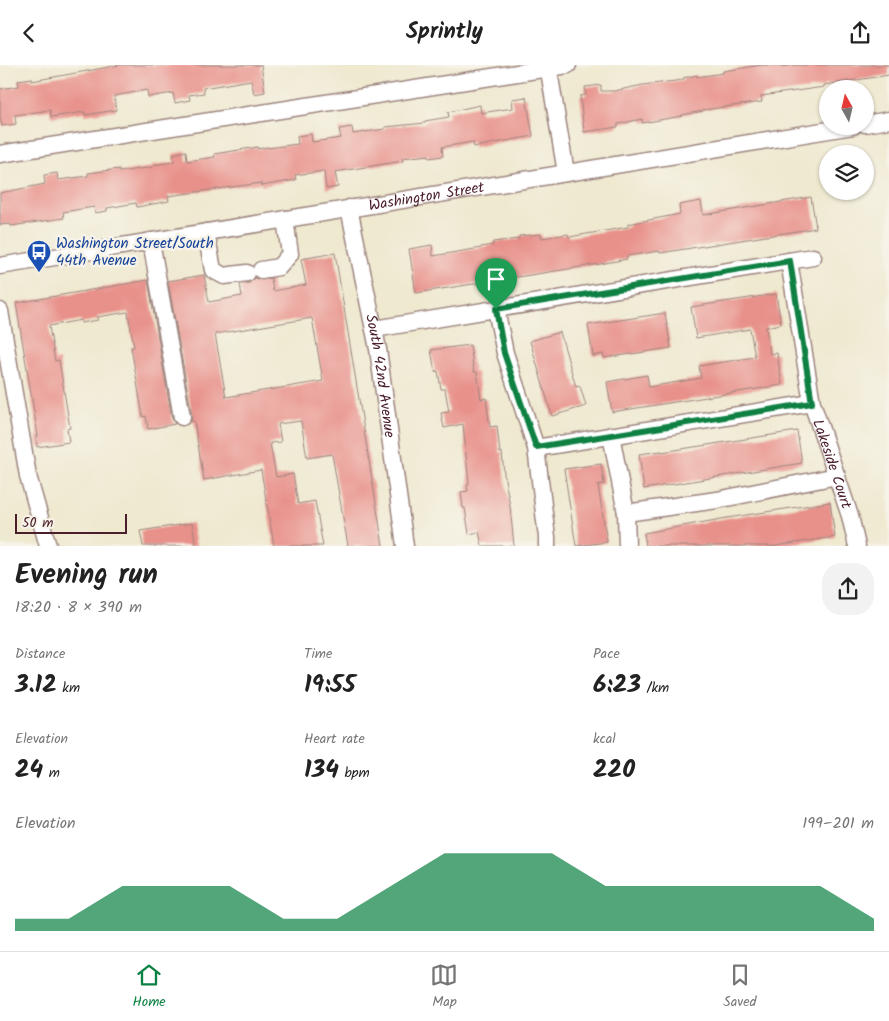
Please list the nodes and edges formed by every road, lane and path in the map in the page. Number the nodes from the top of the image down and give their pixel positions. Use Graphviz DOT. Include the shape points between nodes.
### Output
graph roads {
  1 [pos="568,65"];
  2 [pos="548,67"];
  3 [pos="889,120"];
  4 [pos="874,122"];
  5 [pos="819,132"];
  6 [pos="0,154"];
  7 [pos="566,173"];
  8 [pos="348,208"];
  9 [pos="285,219"];
  10 [pos="206,232"];
  11 [pos="151,241"];
  12 [pos="813,257"];
  13 [pos="790,261"];
  14 [pos="0,266"];
  15 [pos="496,309"];
  16 [pos="0,311"];
  17 [pos="374,329"];
  18 [pos="812,403"];
  19 [pos="182,417"];
  20 [pos="611,435"];
  21 [pos="536,447"];
  22 [pos="837,476"];
  23 [pos="626,513"];
  24 [pos="48,546"];
  25 [pos="405,546"];
  26 [pos="547,546"];
  27 [pos="627,546"];
  28 [pos="857,546"];
  1 -- 2 [label="street"];
  2 -- 6 [label="street"];
  2 -- 7 [label="street"];
  3 -- 4 [label="street"];
  5 -- 7 [label="street, Washington Street"];
  7 -- 8 [label="street, Washington Street"];
  8 -- 9 [label="street, Washington Street"];
  8 -- 17 [label="street, South 42nd Avenue"];
  9 -- 10 [label="street, Washington Street"];
  9 -- 10 [label="street" via="290,254 278,267 224,276 213,270"];
  10 -- 11 [label="street, Washington Street"];
  11 -- 14 [label="street, Washington Street"];
  11 -- 19 [label="street"];
  12 -- 13 [label="street"];
  13 -- 15 [label="street"];
  13 -- 18 [label="street, Lakeside Court"];
  15 -- 17 [label="street"];
  15 -- 21 [label="street" via="504,353"];
  16 -- 24 [label="street" via="28,476"];
  17 -- 25 [label="street, South 42nd Avenue"];
  18 -- 20 [label="street"];
  18 -- 22 [label="street, Lakeside Court"];
  20 -- 21 [label="street"];
  20 -- 23 [label="street"];
  21 -- 26 [label="street"];
  22 -- 23 [label="street" via="718,500"];
  22 -- 28 [label="street, Lakeside Court"];
  23 -- 27 [label="street"];
}
